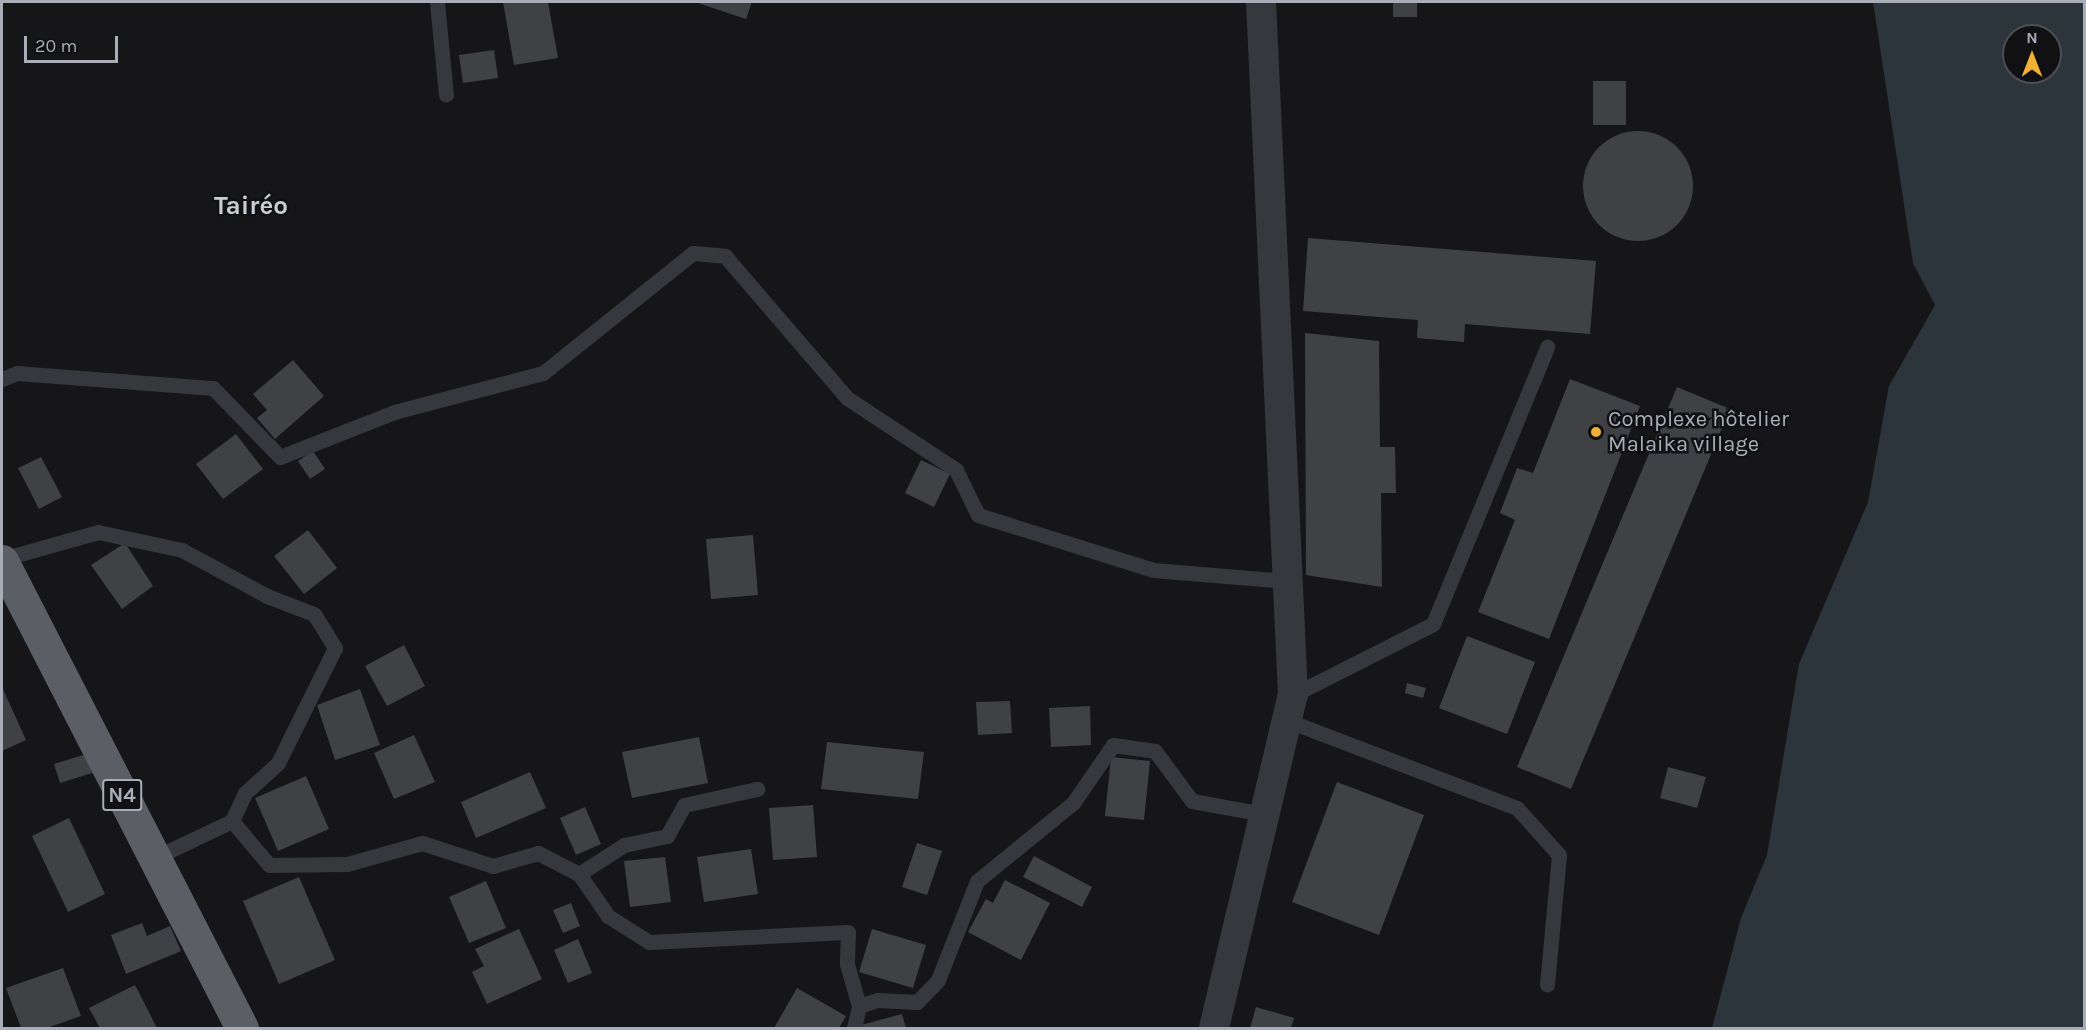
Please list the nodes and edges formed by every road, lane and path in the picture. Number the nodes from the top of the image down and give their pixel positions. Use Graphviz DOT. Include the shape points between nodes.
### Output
graph roads {
  1 [pos="437,2"];
  2 [pos="1261,2"];
  3 [pos="447,95"];
  4 [pos="1547,347"];
  5 [pos="2,379"];
  6 [pos="2,560"];
  7 [pos="1287,581"];
  8 [pos="1290,708"];
  9 [pos="757,789"];
  10 [pos="1263,814"];
  11 [pos="232,821"];
  12 [pos="154,858"];
  13 [pos="579,874"];
  14 [pos="1547,984"];
  15 [pos="859,1006"];
  16 [pos="242,1029"];
  17 [pos="854,1029"];
  18 [pos="1214,1029"];
  1 -- 3 [label="lane"];
  2 -- 7 [label="street"];
  4 -- 8 [label="lane" via="1433,624"];
  5 -- 7 [label="lane" via="17,373 213,388 280,457 394,412 543,372 693,253 725,256 847,398 956,470 978,515 1153,570"];
  6 -- 11 [label="lane" via="98,532 182,550 314,614 335,648 278,763 245,793"];
  6 -- 12 [label="highway, N4"];
  7 -- 8 [label="street"];
  8 -- 10 [label="street"];
  8 -- 14 [label="lane" via="1517,808 1559,855"];
  9 -- 13 [label="lane" via="684,805 667,836 624,845"];
  10 -- 15 [label="lane" via="1192,801 1155,751 1113,745 1073,803 977,881 938,980 917,1002 877,999"];
  10 -- 18 [label="street"];
  11 -- 12 [label="lane"];
  11 -- 13 [label="lane" via="269,865 347,864 423,843 493,866 538,853"];
  12 -- 16 [label="highway, N4"];
  13 -- 15 [label="lane" via="608,915 649,942 849,932 848,964"];
  15 -- 17 [label="lane"];
}
